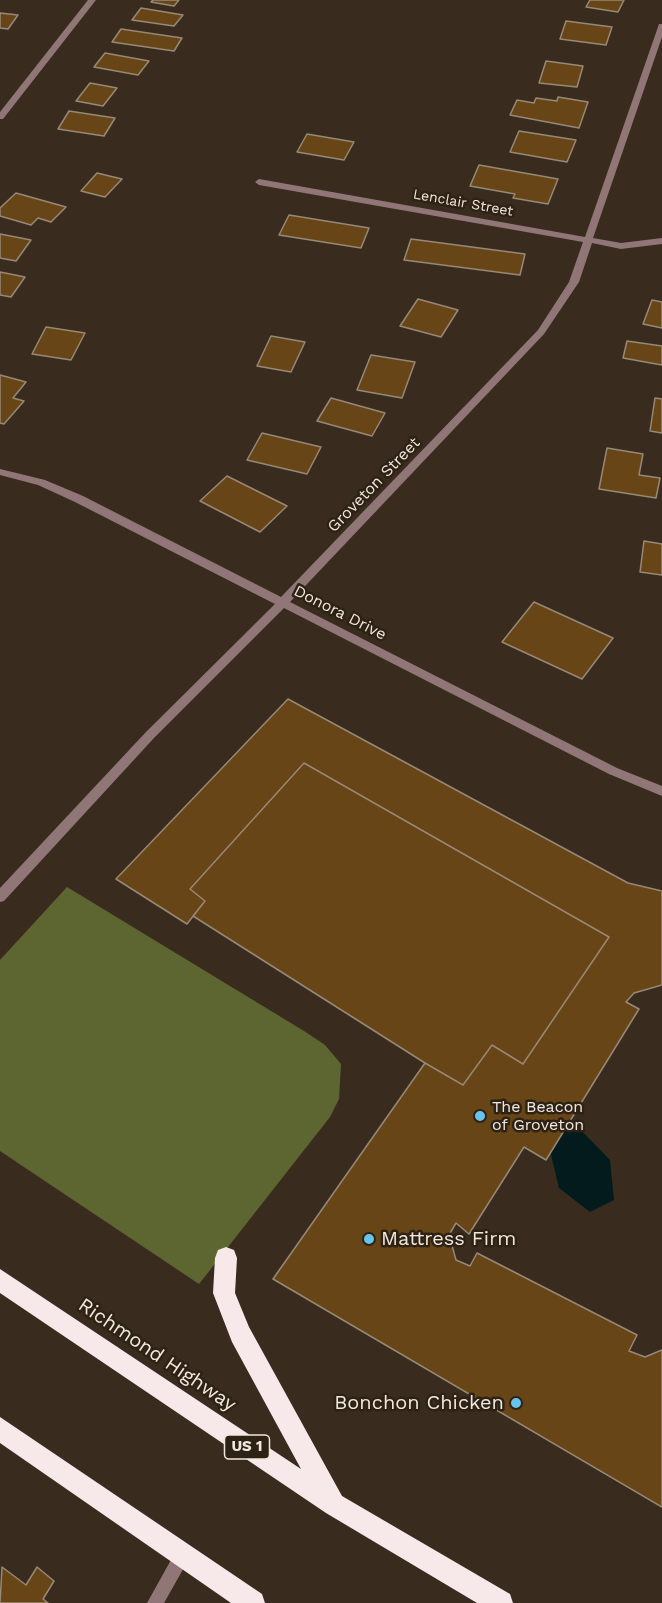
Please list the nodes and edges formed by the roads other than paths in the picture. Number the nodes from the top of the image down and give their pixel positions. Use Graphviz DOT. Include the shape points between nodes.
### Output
graph roads {
  1 [pos="92,0"];
  2 [pos="662,26"];
  3 [pos="0,117"];
  4 [pos="260,182"];
  5 [pos="590,238"];
  6 [pos="662,241"];
  7 [pos="0,472"];
  8 [pos="283,602"];
  9 [pos="662,791"];
  10 [pos="0,897"];
  11 [pos="226,1258"];
  12 [pos="0,1280"];
  13 [pos="0,1429"];
  14 [pos="334,1505"];
  15 [pos="182,1557"];
  16 [pos="155,1603"];
  17 [pos="253,1603"];
  18 [pos="501,1603"];
  1 -- 3 [label="street"];
  2 -- 5 [label="street, Groveton Street"];
  4 -- 5 [label="street, Lenclair Street"];
  5 -- 6 [label="street, Lenclair Street" via="621,246"];
  5 -- 8 [label="street, Groveton Street" via="574,282 541,332"];
  7 -- 8 [label="street, Donora Drive" via="41,482 79,499"];
  8 -- 9 [label="street, Donora Drive" via="613,771"];
  8 -- 10 [label="street, Groveton Street" via="150,735"];
  11 -- 14 [label="highway" via="224,1293 240,1334"];
  12 -- 14 [label="highway, Richmond Highway / US 1"];
  13 -- 15 [label="highway"];
  14 -- 18 [label="highway, Richmond Highway / US 1"];
  15 -- 16 [label="street"];
  15 -- 17 [label="highway"];
}
